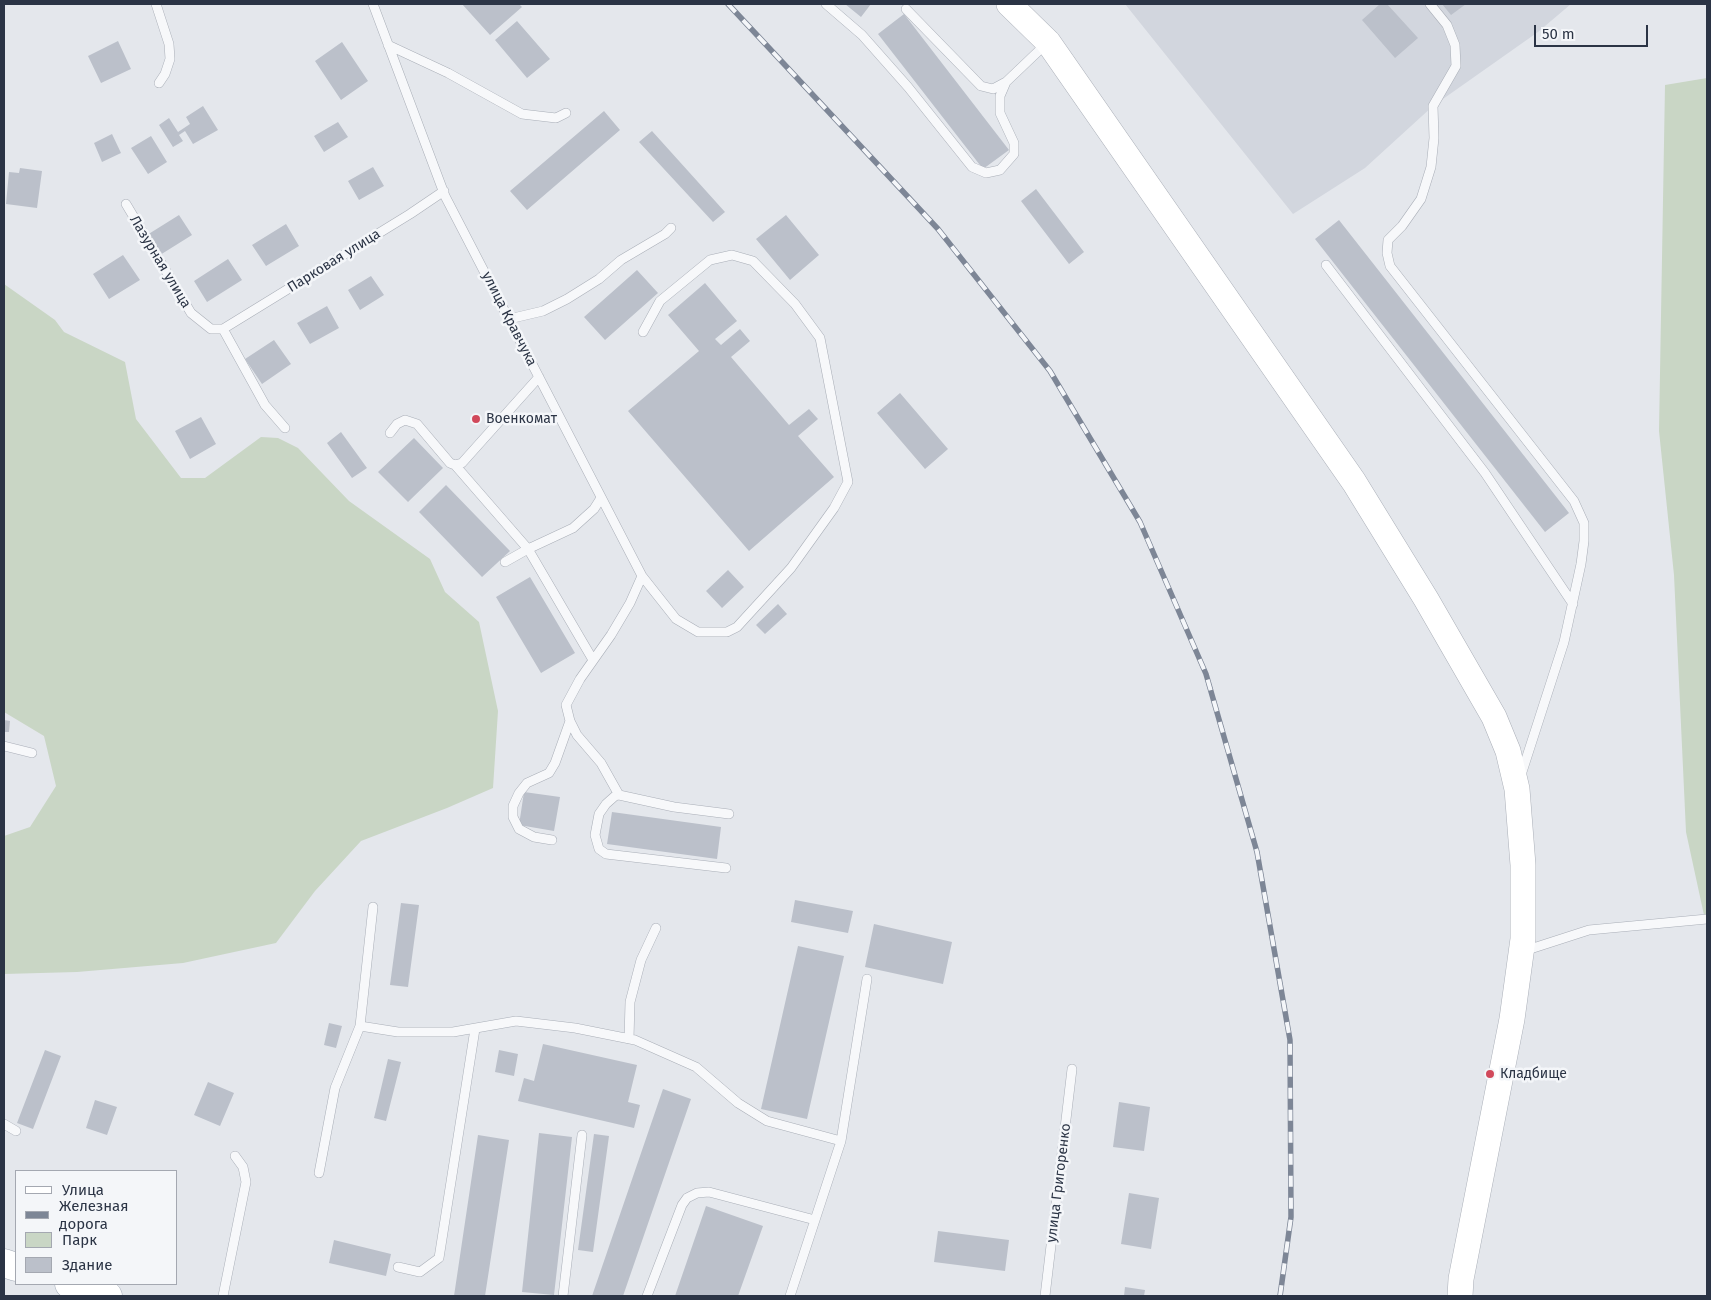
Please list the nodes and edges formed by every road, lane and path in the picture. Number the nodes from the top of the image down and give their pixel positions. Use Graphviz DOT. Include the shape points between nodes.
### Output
graph roads {
  1 [pos="156,4"];
  2 [pos="373,4"];
  3 [pos="826,4"];
  4 [pos="1009,4"];
  5 [pos="1430,4"];
  6 [pos="906,9"];
  7 [pos="1048,42"];
  8 [pos="388,45"];
  9 [pos="1006,82"];
  10 [pos="159,83"];
  11 [pos="566,113"];
  12 [pos="444,191"];
  13 [pos="126,204"];
  14 [pos="671,228"];
  15 [pos="1326,265"];
  16 [pos="509,319"];
  17 [pos="223,329"];
  18 [pos="643,332"];
  19 [pos="539,377"];
  20 [pos="285,428"];
  21 [pos="390,433"];
  22 [pos="455,465"];
  23 [pos="601,498"];
  24 [pos="528,549"];
  25 [pos="505,562"];
  26 [pos="642,576"];
  27 [pos="1572,604"];
  28 [pos="593,660"];
  29 [pos="570,721"];
  30 [pos="4,746"];
  31 [pos="32,753"];
  32 [pos="1517,789"];
  33 [pos="619,795"];
  34 [pos="728,814"];
  35 [pos="552,840"];
  36 [pos="726,868"];
  37 [pos="373,907"];
  38 [pos="1707,919"];
  39 [pos="656,928"];
  40 [pos="1521,952"];
  41 [pos="867,979"];
  42 [pos="360,1026"];
  43 [pos="475,1028"];
  44 [pos="629,1039"];
  45 [pos="1072,1069"];
  46 [pos="4,1124"];
  47 [pos="16,1131"];
  48 [pos="582,1135"];
  49 [pos="841,1141"];
  50 [pos="235,1156"];
  51 [pos="319,1173"];
  52 [pos="815,1220"];
  53 [pos="398,1267"];
  54 [pos="72,1285"];
  55 [pos="108,1296"];
  56 [pos="223,1296"];
  57 [pos="563,1296"];
  58 [pos="646,1296"];
  59 [pos="790,1296"];
  60 [pos="1045,1296"];
  61 [pos="1460,1296"];
  1 -- 10 [label="lane" via="169,44 170,59"];
  2 -- 8 [label="lane, улица Кравчука"];
  3 -- 9 [label="lane" via="862,35 972,168 986,174 1000,170 1014,154 1014,144 1000,113 1000,96"];
  4 -- 7 [label="main road"];
  5 -- 27 [label="lane" via="1447,25 1455,45 1456,66 1433,106 1431,168 1421,199 1388,240 1390,266 1574,501 1584,523 1584,541"];
  6 -- 9 [label="lane" via="981,86 993,89"];
  7 -- 9 [label="lane"];
  7 -- 32 [label="main road" via="1354,482 1494,717 1508,751"];
  8 -- 11 [label="lane" via="448,73 522,114 556,118"];
  8 -- 12 [label="lane, улица Кравчука"];
  12 -- 16 [label="lane, улица Кравчука"];
  12 -- 17 [label="lane, Парковая улица"];
  13 -- 17 [label="lane, Лазурная улица" via="191,313 211,329"];
  14 -- 16 [label="lane" via="567,299 543,311"];
  15 -- 27 [label="lane" via="1485,473"];
  16 -- 19 [label="lane, улица Кравчука"];
  17 -- 20 [label="lane" via="264,405"];
  18 -- 26 [label="lane, улица Кравчука" via="660,301 710,260 732,255 753,261 796,304 820,338 848,482 834,508 791,568 737,627 727,632 698,632 676,619"];
  19 -- 22 [label="lane" via="468,458"];
  19 -- 23 [label="lane, улица Кравчука"];
  21 -- 22 [label="lane" via="405,420 417,424"];
  22 -- 24 [label="lane"];
  23 -- 24 [label="lane" via="573,528"];
  23 -- 26 [label="lane, улица Кравчука"];
  24 -- 25 [label="lane"];
  24 -- 28 [label="lane"];
  26 -- 28 [label="lane" via="630,603"];
  27 -- 32 [label="lane" via="1564,642"];
  28 -- 29 [label="lane" via="566,705"];
  29 -- 33 [label="lane" via="577,735 601,763"];
  29 -- 35 [label="lane" via="550,774 527,784 513,806 513,817 519,829 534,837"];
  30 -- 31 [label="lane"];
  32 -- 40 [label="main road" via="1523,865"];
  33 -- 34 [label="lane"];
  33 -- 36 [label="lane" via="599,814 595,835 599,850 606,854"];
  37 -- 42 [label="lane"];
  38 -- 40 [label="lane" via="1589,930"];
  39 -- 44 [label="lane" via="641,960 630,1002"];
  40 -- 61 [label="main road" via="1512,1019"];
  41 -- 49 [label="lane"];
  42 -- 43 [label="lane" via="398,1032 453,1032"];
  42 -- 51 [label="lane" via="335,1088"];
  43 -- 44 [label="lane" via="516,1021"];
  43 -- 53 [label="lane" via="439,1258 420,1272"];
  44 -- 49 [label="lane" via="696,1068 738,1103 767,1121"];
  45 -- 60 [label="lane, улица Григоренко"];
  46 -- 47 [label="lane"];
  48 -- 57 [label="lane"];
  49 -- 52 [label="lane"];
  50 -- 56 [label="lane" via="246,1182"];
  52 -- 58 [label="lane" via="709,1192 697,1193 682,1205"];
  52 -- 59 [label="lane"];
  54 -- 55 [label="main road"];
}
